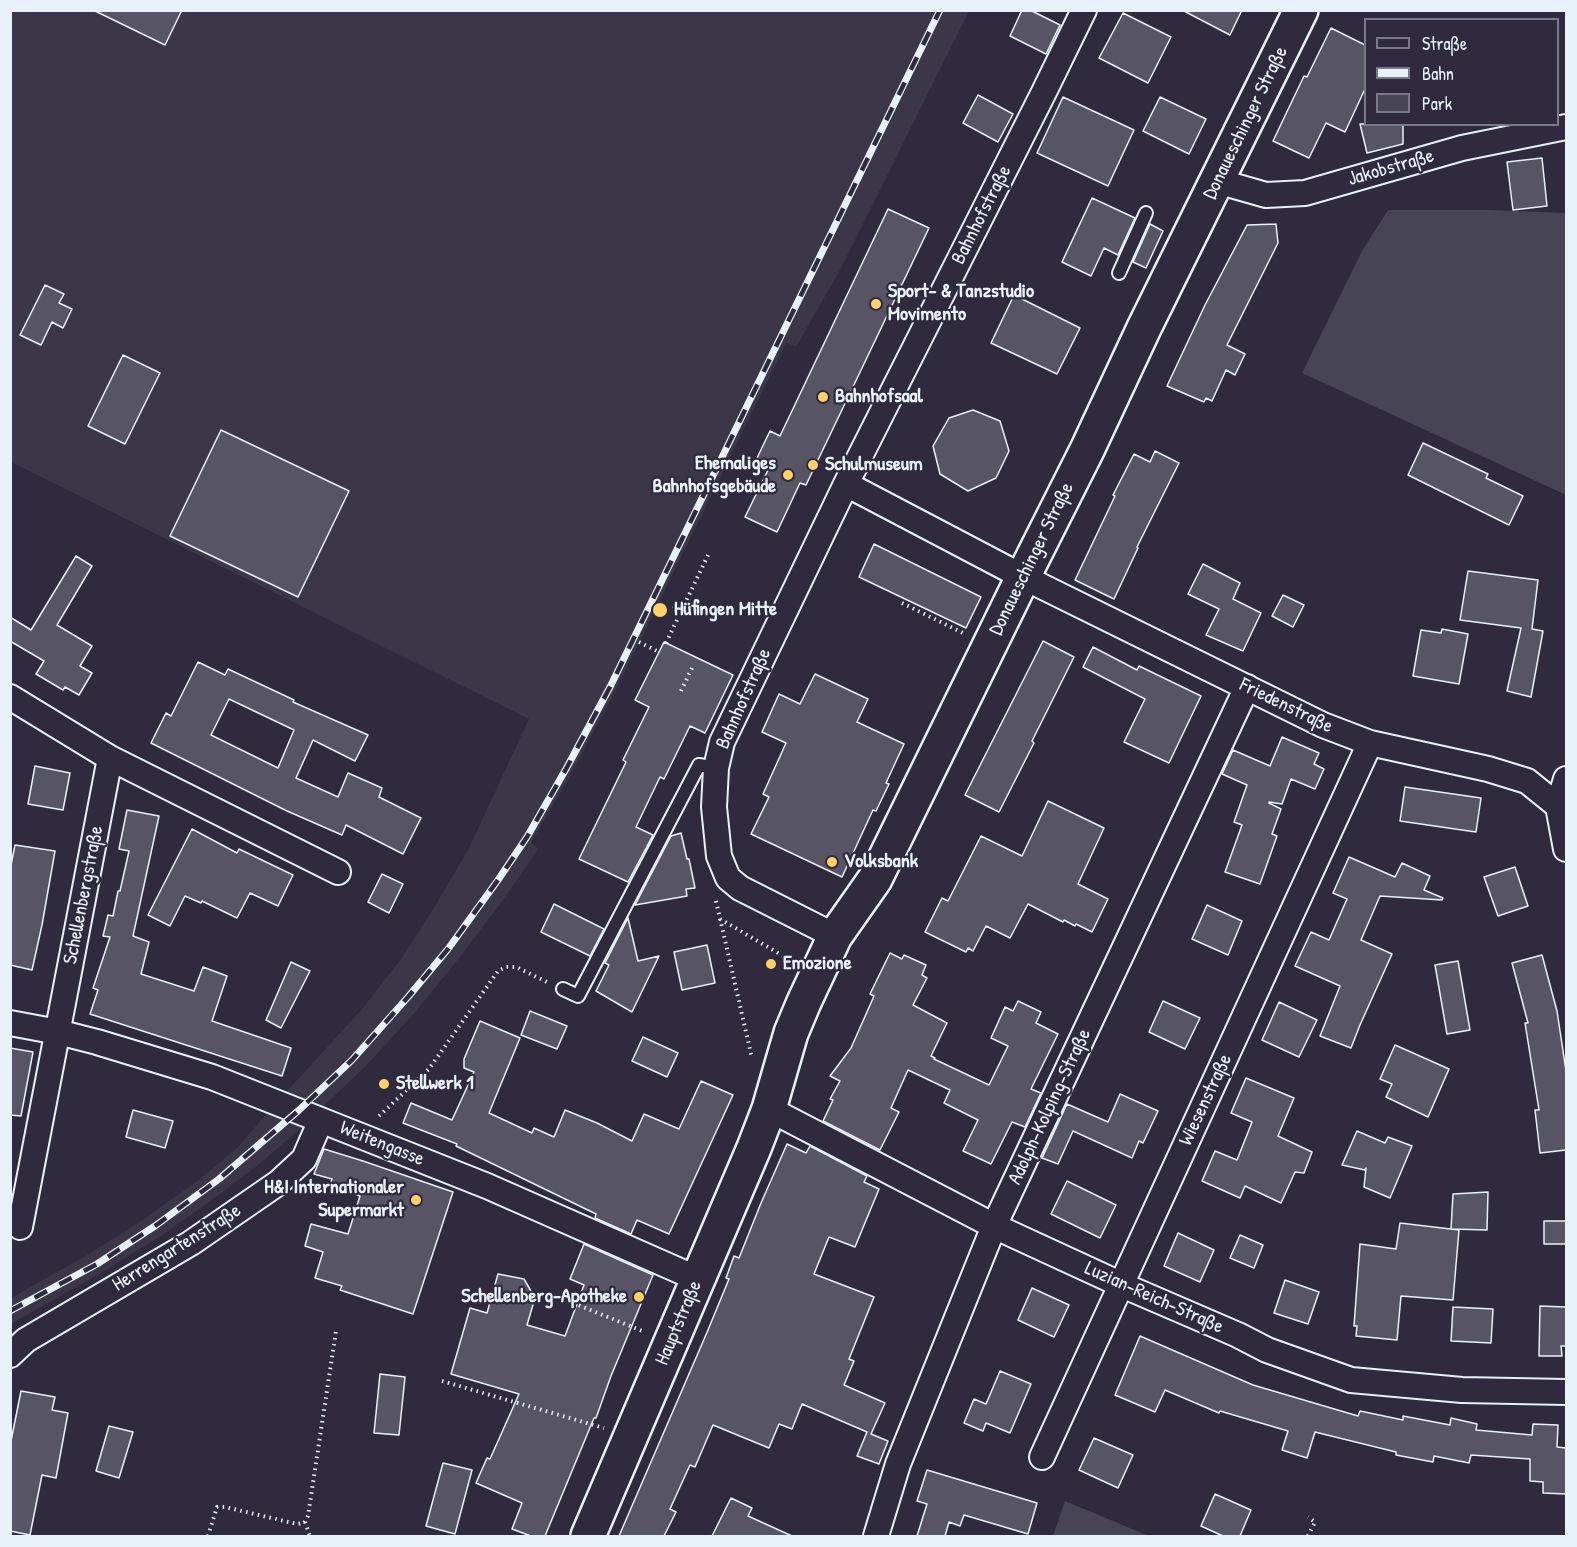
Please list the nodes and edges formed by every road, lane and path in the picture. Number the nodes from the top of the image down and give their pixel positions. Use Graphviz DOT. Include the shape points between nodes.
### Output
graph roads {
  1 [pos="1084,10"];
  2 [pos="1301,10"];
  3 [pos="1566,127"];
  4 [pos="1216,181"];
  5 [pos="1146,213"];
  6 [pos="1119,273"];
  7 [pos="846,484"];
  8 [pos="711,551"];
  9 [pos="1023,577"];
  10 [pos="902,603"];
  11 [pos="673,606"];
  12 [pos="682,610"];
  13 [pos="639,642"];
  14 [pos="666,643"];
  15 [pos="989,646"];
  16 [pos="659,652"];
  17 [pos="692,668"];
  18 [pos="1247,687"];
  19 [pos="681,691"];
  20 [pos="10,697"];
  21 [pos="1370,743"];
  22 [pos="110,759"];
  23 [pos="716,768"];
  24 [pos="1566,778"];
  25 [pos="1562,806"];
  26 [pos="1566,849"];
  27 [pos="724,871"];
  28 [pos="338,872"];
  29 [pos="720,918"];
  30 [pos="836,936"];
  31 [pos="790,960"];
  32 [pos="563,989"];
  33 [pos="10,1023"];
  34 [pos="58,1032"];
  35 [pos="773,1094"];
  36 [pos="321,1120"];
  37 [pos="359,1136"];
  38 [pos="994,1226"];
  39 [pos="20,1227"];
  40 [pos="698,1279"];
  41 [pos="1122,1285"];
  42 [pos="551,1294"];
  43 [pos="336,1331"];
  44 [pos="670,1343"];
  45 [pos="10,1355"];
  46 [pos="442,1381"];
  47 [pos="1566,1392"];
  48 [pos="630,1436"];
  49 [pos="1042,1457"];
  50 [pos="1308,1517"];
  51 [pos="305,1522"];
  52 [pos="208,1536"];
  53 [pos="310,1536"];
  54 [pos="588,1536"];
  55 [pos="876,1536"];
  56 [pos="1308,1536"];
  1 -- 7 [label="street, Bahnhofstraße"];
  2 -- 4 [label="main road, Donaueschinger Straße"];
  3 -- 4 [label="street, Jakobstraße" via="1462,148 1305,193 1266,195"];
  4 -- 9 [label="main road, Donaueschinger Straße"];
  5 -- 6 [label="lane"];
  7 -- 9 [label="street"];
  7 -- 23 [label="street, Bahnhofstraße" via="722,742"];
  8 -- 12 [label="path"];
  9 -- 15 [label="main road, Donaueschinger Straße"];
  9 -- 18 [label="street, Friedenstraße"];
  10 -- 15 [label="path"];
  11 -- 12 [label="path"];
  12 -- 14 [label="path"];
  13 -- 16 [label="path"];
  15 -- 30 [label="main road, Donaueschinger Straße" via="875,879"];
  17 -- 19 [label="path"];
  18 -- 21 [label="street, Friedenstraße" via="1323,725"];
  18 -- 38 [label="street, Adolph-Kolping-Straße"];
  20 -- 22 [label="street"];
  21 -- 25 [label="street, Friedenstraße" via="1527,780"];
  21 -- 41 [label="street, Wiesenstraße"];
  22 -- 28 [label="street"];
  22 -- 34 [label="street, Schellenbergstraße"];
  23 -- 27 [label="street, Bahnhofstraße" via="714,807"];
  23 -- 32 [label="lane" via="699,765 578,996"];
  24 -- 25 [label="street"];
  25 -- 26 [label="street"];
  27 -- 29 [label="path" via="713,891"];
  27 -- 30 [label="street" via="740,888"];
  29 -- 31 [label="path"];
  29 -- 35 [label="path" via="756,1072"];
  30 -- 35 [label="main road, Donaueschinger Straße" via="791,1033"];
  32 -- 37 [label="path" via="516,967 498,971 429,1069"];
  33 -- 34 [label="street, Weitengasse"];
  34 -- 36 [label="street, Weitengasse" via="212,1077"];
  34 -- 39 [label="street"];
  35 -- 38 [label="street, Luzian-Reich-Straße"];
  35 -- 40 [label="main road, Hauptstraße"];
  36 -- 37 [label="street, Weitengasse"];
  36 -- 45 [label="street, Herrengartenstraße" via="304,1159 278,1183 191,1243 26,1340"];
  37 -- 40 [label="street, Weitengasse" via="487,1186"];
  38 -- 41 [label="street, Luzian-Reich-Straße"];
  38 -- 55 [label="street, Adolph-Kolping-Straße" via="898,1464"];
  40 -- 44 [label="main road, Hauptstraße"];
  41 -- 47 [label="street, Luzian-Reich-Straße" via="1267,1350 1351,1380 1462,1390"];
  41 -- 49 [label="street, Wiesenstraße"];
  42 -- 44 [label="path"];
  43 -- 51 [label="path"];
  44 -- 48 [label="main road, Hauptstraße"];
  46 -- 48 [label="path"];
  48 -- 54 [label="main road, Hauptstraße"];
  50 -- 56 [label="path" via="1315,1522"];
  51 -- 52 [label="path" via="297,1524 217,1507"];
  51 -- 53 [label="path"];
}
